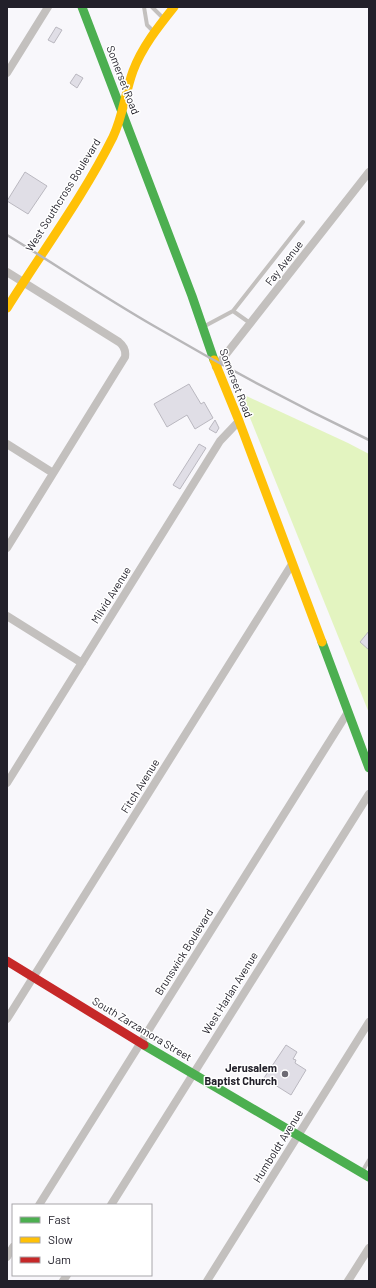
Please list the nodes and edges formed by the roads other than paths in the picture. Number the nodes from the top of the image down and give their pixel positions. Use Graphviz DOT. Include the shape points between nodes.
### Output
graph roads {
  1 [pos="48,7"];
  2 [pos="82,7"];
  3 [pos="144,7"];
  4 [pos="152,7"];
  5 [pos="174,7"];
  6 [pos="165,19"];
  7 [pos="154,32"];
  8 [pos="7,73"];
  9 [pos="122,112"];
  10 [pos="369,172"];
  11 [pos="303,222"];
  12 [pos="7,272"];
  13 [pos="23,282"];
  14 [pos="7,308"];
  15 [pos="233,310"];
  16 [pos="250,323"];
  17 [pos="203,327"];
  18 [pos="216,367"];
  19 [pos="239,421"];
  20 [pos="7,444"];
  21 [pos="53,473"];
  22 [pos="7,548"];
  23 [pos="292,564"];
  24 [pos="7,616"];
  25 [pos="82,663"];
  26 [pos="348,712"];
  27 [pos="369,768"];
  28 [pos="7,783"];
  29 [pos="369,794"];
  30 [pos="7,961"];
  31 [pos="33,977"];
  32 [pos="7,1019"];
  33 [pos="369,1022"];
  34 [pos="141,1042"];
  35 [pos="193,1074"];
  36 [pos="298,1136"];
  37 [pos="369,1160"];
  38 [pos="365,1175"];
  39 [pos="40,1204"];
  40 [pos="112,1204"];
  41 [pos="369,1248"];
  42 [pos="206,1281"];
  43 [pos="348,1281"];
  1 -- 8 [label="street"];
  2 -- 9 [label="main road, Somerset Road"];
  3 -- 7 [label="lane" via="147,25"];
  4 -- 6 [label="lane"];
  5 -- 6 [label="main road, West Southcross Boulevard"];
  6 -- 7 [label="main road, West Southcross Boulevard"];
  7 -- 9 [label="main road, West Southcross Boulevard" via="133,71"];
  9 -- 13 [label="main road, West Southcross Boulevard" via="101,160"];
  9 -- 17 [label="main road, Somerset Road"];
  10 -- 16 [label="street, Fay Avenue"];
  11 -- 15 [label="lane"];
  12 -- 13 [label="street"];
  13 -- 14 [label="main road, West Southcross Boulevard"];
  13 -- 21 [label="street" via="119,342 126,353"];
  15 -- 16 [label="lane"];
  15 -- 17 [label="lane"];
  16 -- 18 [label="street, Fay Avenue"];
  17 -- 18 [label="main road, Somerset Road"];
  18 -- 19 [label="main road, Somerset Road"];
  19 -- 23 [label="main road, Somerset Road"];
  19 -- 25 [label="street, Milvid Avenue" via="220,441"];
  20 -- 21 [label="street"];
  21 -- 22 [label="street"];
  23 -- 26 [label="main road, Somerset Road"];
  23 -- 31 [label="street, Fitch Avenue"];
  24 -- 25 [label="street"];
  25 -- 28 [label="street, Milvid Avenue"];
  26 -- 27 [label="main road, Somerset Road"];
  26 -- 34 [label="street, Brunswick Boulevard"];
  29 -- 35 [label="street, West Harlan Avenue"];
  30 -- 31 [label="main road, South Zarzamora Street"];
  31 -- 32 [label="street, Fitch Avenue"];
  31 -- 34 [label="main road, South Zarzamora Street"];
  33 -- 36 [label="street, Humboldt Avenue"];
  34 -- 35 [label="main road, South Zarzamora Street"];
  34 -- 39 [label="street, Brunswick Boulevard"];
  35 -- 36 [label="main road, South Zarzamora Street"];
  35 -- 40 [label="street, West Harlan Avenue"];
  36 -- 38 [label="main road, South Zarzamora Street"];
  36 -- 42 [label="street, Humboldt Avenue"];
  37 -- 38 [label="lane"];
  41 -- 43 [label="street"];
}
